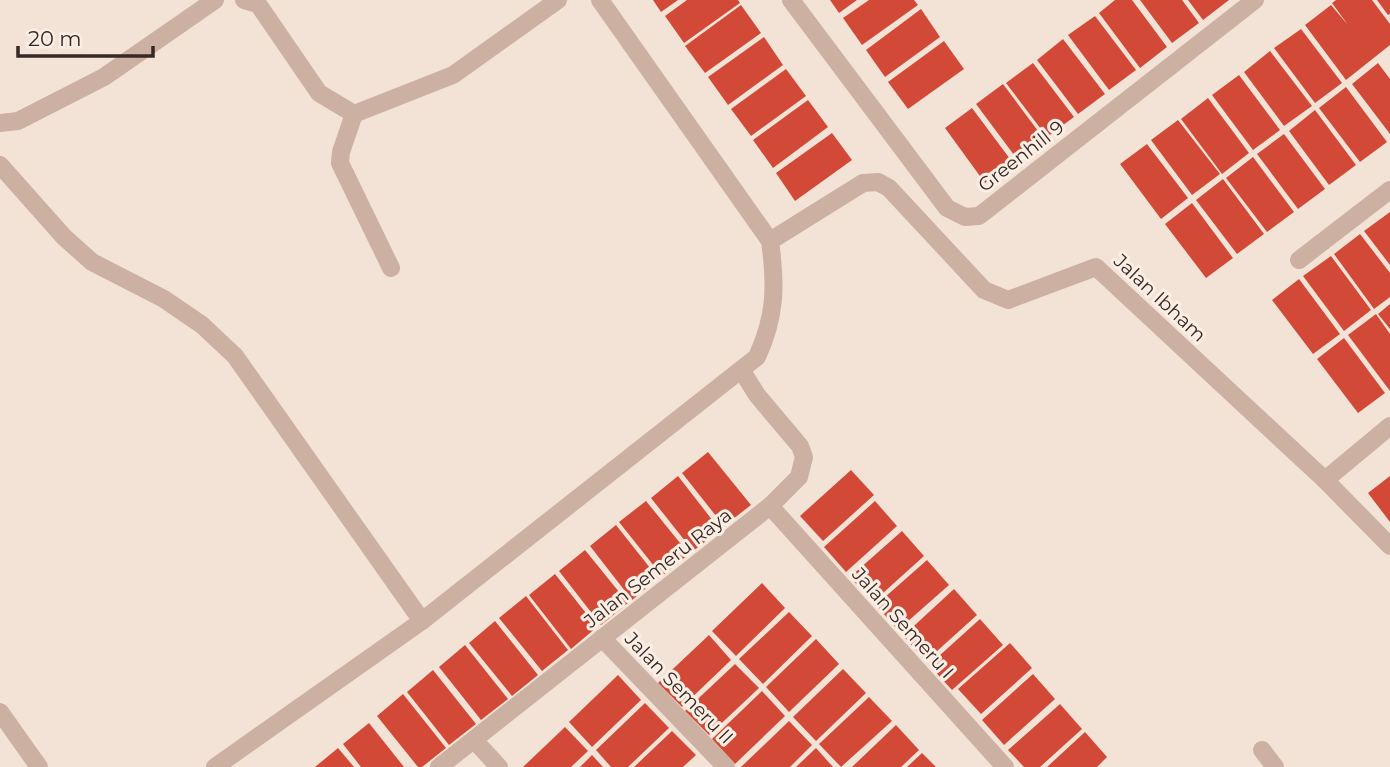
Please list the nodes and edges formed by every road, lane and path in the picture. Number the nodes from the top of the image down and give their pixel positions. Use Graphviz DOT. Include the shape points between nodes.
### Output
graph roads {
  1 [pos="215,0"];
  2 [pos="244,0"];
  3 [pos="558,0"];
  4 [pos="600,0"];
  5 [pos="791,0"];
  6 [pos="1255,0"];
  7 [pos="354,114"];
  8 [pos="0,123"];
  9 [pos="0,165"];
  10 [pos="1390,190"];
  11 [pos="770,241"];
  12 [pos="1299,260"];
  13 [pos="391,268"];
  14 [pos="742,370"];
  15 [pos="1390,426"];
  16 [pos="1325,480"];
  17 [pos="771,506"];
  18 [pos="1390,546"];
  19 [pos="422,621"];
  20 [pos="602,638"];
  21 [pos="0,712"];
  22 [pos="475,741"];
  23 [pos="1262,750"];
  24 [pos="39,767"];
  25 [pos="215,767"];
  26 [pos="439,767"];
  27 [pos="499,767"];
  28 [pos="726,767"];
  29 [pos="1005,767"];
  30 [pos="1275,767"];
  1 -- 8 [label="street" via="104,77 18,121"];
  2 -- 7 [label="street" via="258,4 319,93"];
  3 -- 7 [label="street" via="453,75"];
  4 -- 11 [label="street"];
  5 -- 6 [label="street, Greenhill 9" via="947,208 965,218 979,216"];
  7 -- 13 [label="street" via="340,163"];
  9 -- 19 [label="street" via="92,262 164,299 202,325 235,356"];
  10 -- 12 [label="street"];
  11 -- 14 [label="street" via="776,281 769,329 757,358"];
  11 -- 16 [label="street, Jalan Ibham" via="863,183 878,182 889,188 984,290 1008,300 1096,267"];
  14 -- 17 [label="street, Jalan Semeru Raya" via="804,457 799,477"];
  14 -- 19 [label="street"];
  15 -- 16 [label="street"];
  16 -- 18 [label="street, Jalan Ibham"];
  17 -- 20 [label="street, Jalan Semeru Raya"];
  17 -- 29 [label="street, Jalan Semeru I"];
  19 -- 25 [label="street"];
  20 -- 22 [label="street, Jalan Semeru Raya"];
  20 -- 28 [label="street, Jalan Semeru II"];
  21 -- 24 [label="street"];
  22 -- 26 [label="street, Jalan Semeru Raya"];
  22 -- 27 [label="street"];
  23 -- 30 [label="street"];
}
